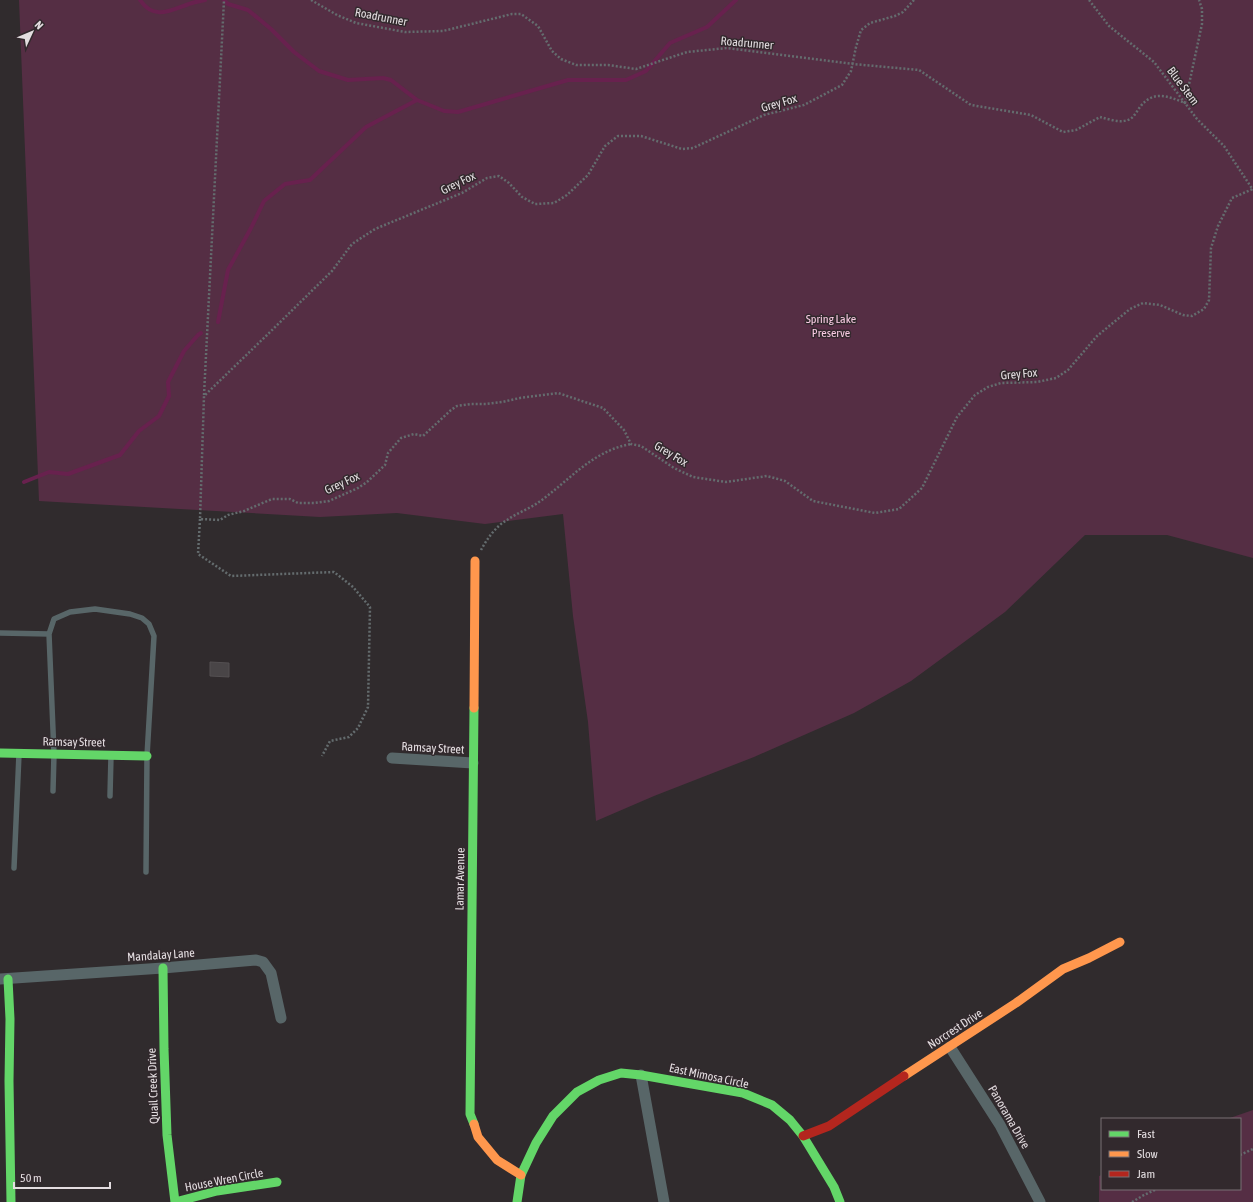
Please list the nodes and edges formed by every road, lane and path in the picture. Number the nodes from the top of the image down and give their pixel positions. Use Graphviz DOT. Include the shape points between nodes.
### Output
graph roads {
  1 [pos="224,0"];
  2 [pos="311,0"];
  3 [pos="914,0"];
  4 [pos="1089,0"];
  5 [pos="1199,0"];
  6 [pos="853,64"];
  7 [pos="1185,103"];
  8 [pos="1253,189"];
  9 [pos="204,396"];
  10 [pos="631,444"];
  11 [pos="200,519"];
  12 [pos="475,561"];
  13 [pos="0,633"];
  14 [pos="49,634"];
  15 [pos="0,754"];
  16 [pos="19,754"];
  17 [pos="54,754"];
  18 [pos="111,755"];
  19 [pos="147,756"];
  20 [pos="322,756"];
  21 [pos="392,758"];
  22 [pos="473,763"];
  23 [pos="53,791"];
  24 [pos="110,796"];
  25 [pos="14,868"];
  26 [pos="146,872"];
  27 [pos="1120,942"];
  28 [pos="163,968"];
  29 [pos="4,979"];
  30 [pos="281,1018"];
  31 [pos="950,1047"];
  32 [pos="641,1075"];
  33 [pos="803,1136"];
  34 [pos="1253,1149"];
  35 [pos="1241,1155"];
  36 [pos="521,1175"];
  37 [pos="277,1182"];
  38 [pos="1155,1190"];
  39 [pos="11,1202"];
  40 [pos="175,1202"];
  41 [pos="517,1202"];
  42 [pos="664,1202"];
  43 [pos="840,1202"];
  44 [pos="1040,1202"];
  45 [pos="1132,1202"];
  1 -- 9 [label="path"];
  2 -- 6 [label="path, Roadrunner" via="337,15 356,22 405,32 443,31 521,14 538,26 552,51 561,59 576,64 636,69 687,52 726,48"];
  3 -- 6 [label="path, Grey Fox" via="903,12 870,23 861,30"];
  4 -- 7 [label="path, Blue Stem" via="1109,26 1154,62"];
  5 -- 7 [label="path" via="1202,24"];
  6 -- 7 [label="path, Roadrunner" via="918,70 971,105 1031,115 1063,132 1076,130 1100,117 1120,122 1131,119 1142,105 1154,96 1167,96"];
  6 -- 9 [label="path, Grey Fox" via="842,85 804,105 764,115 693,148 682,148 641,136 618,136 605,146 588,175 567,195 554,203 535,204 522,197 499,176 487,178 462,193 375,230 352,244 332,271"];
  7 -- 8 [label="path, Blue Stem" via="1224,146"];
  8 -- 10 [label="path, Grey Fox" via="1232,198 1218,226 1211,248 1209,300 1204,309 1192,316 1182,315 1160,305 1143,303 1130,309 1098,336 1068,370 1056,378 1037,382 1001,383 975,395 957,417 922,488 899,510 875,513 813,501 785,481 767,476 726,482 693,477 641,446"];
  9 -- 11 [label="path"];
  10 -- 11 [label="path, Grey Fox" via="624,430 603,408 558,393 457,406 423,436 414,434 401,438 388,452 385,465 366,482 329,501 298,503 290,499 272,499 220,520"];
  10 -- 12 [label="path" via="618,446 588,462 538,503 505,521 488,538"];
  11 -- 20 [label="path" via="198,554 231,576 334,572 353,587 370,607 368,707 358,728 349,737 330,741"];
  12 -- 22 [label="street, Lamar Avenue"];
  13 -- 14 [label="lane"];
  14 -- 17 [label="lane"];
  14 -- 19 [label="lane" via="54,619 70,612 95,609 136,616 149,624 154,636"];
  15 -- 16 [label="street, Ramsay Street"];
  16 -- 17 [label="street, Ramsay Street"];
  16 -- 25 [label="lane"];
  17 -- 18 [label="street, Ramsay Street"];
  17 -- 23 [label="lane"];
  18 -- 19 [label="street, Ramsay Street"];
  18 -- 24 [label="lane"];
  19 -- 26 [label="lane"];
  21 -- 22 [label="street, Ramsay Street"];
  22 -- 36 [label="street, Lamar Avenue" via="470,1114 478,1136 497,1160"];
  27 -- 31 [label="street, Norcrest Drive" via="1063,969"];
  28 -- 29 [label="street, Mandalay Lane"];
  28 -- 30 [label="street, Mandalay Lane" via="256,960 263,962 271,973"];
  28 -- 40 [label="street, Quail Creek Drive" via="167,1135"];
  29 -- 39 [label="street" via="10,1019"];
  31 -- 33 [label="street, Norcrest Drive" via="829,1126"];
  31 -- 44 [label="street, Panorama Drive" via="1000,1125"];
  32 -- 33 [label="street, East Mimosa Circle" via="743,1093 772,1106 790,1120"];
  32 -- 36 [label="street, East Mimosa Circle" via="621,1073 599,1080 577,1092 553,1116 536,1143"];
  32 -- 42 [label="street"];
  33 -- 43 [label="street, East Mimosa Circle" via="834,1187"];
  34 -- 35 [label="path"];
  36 -- 41 [label="street, East Mimosa Circle"];
  37 -- 40 [label="street, House Wren Circle" via="217,1191"];
  38 -- 45 [label="path"];
}
